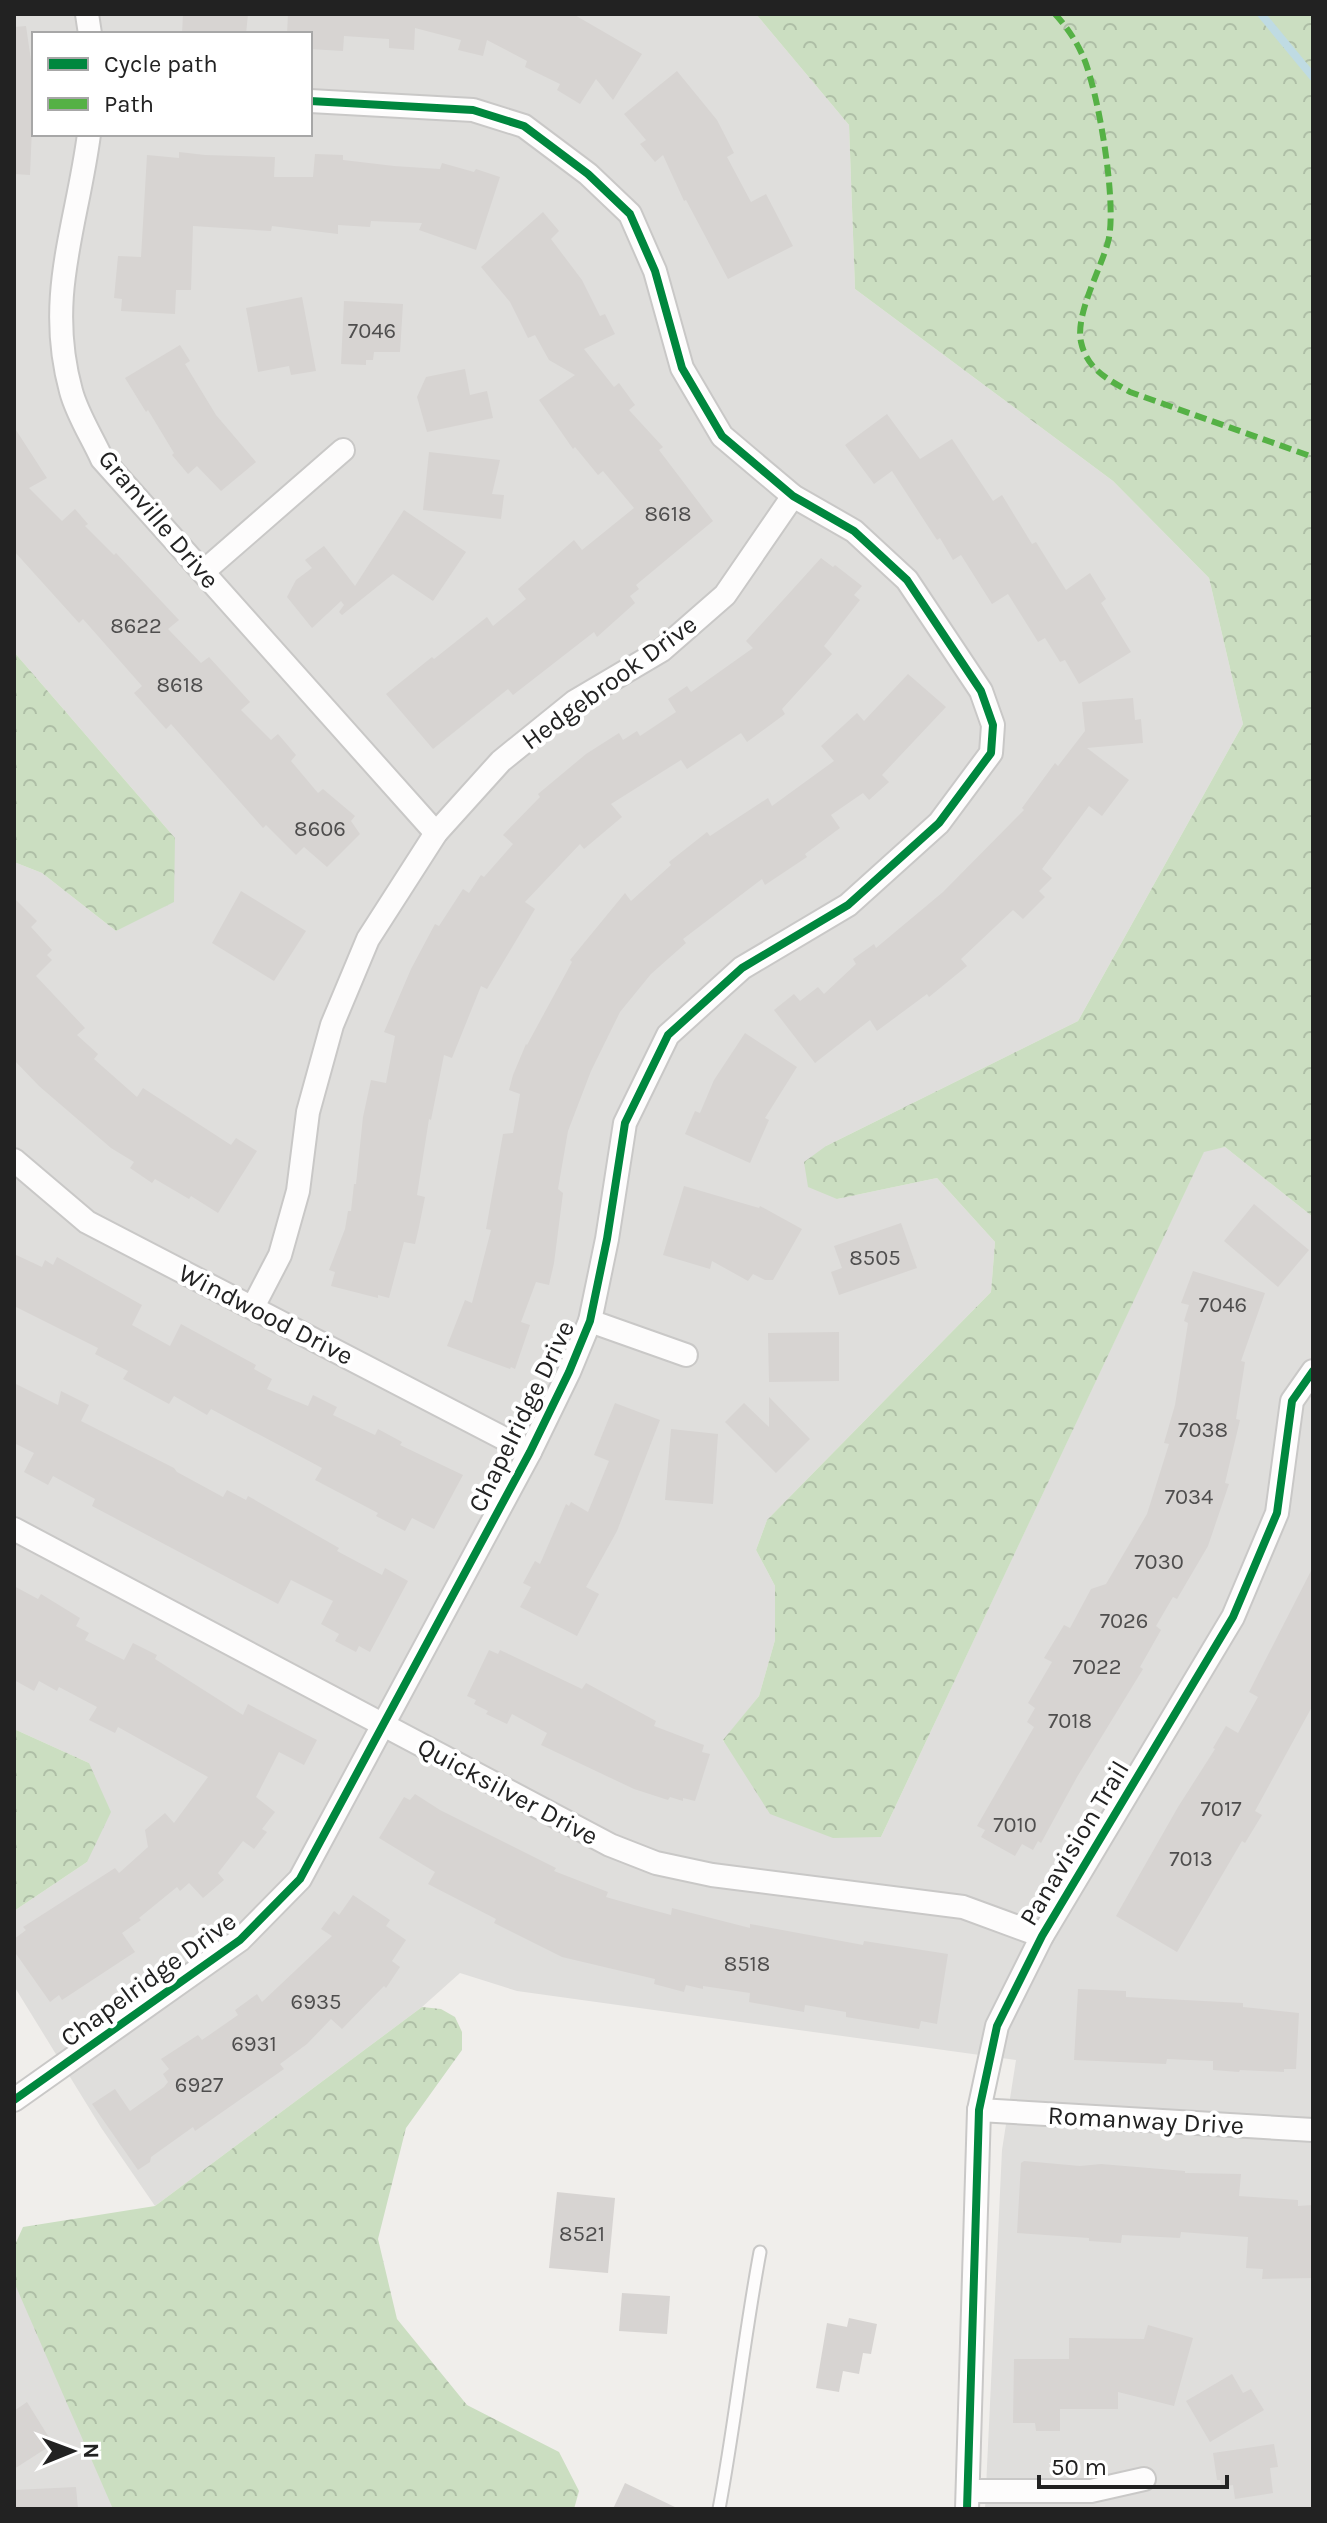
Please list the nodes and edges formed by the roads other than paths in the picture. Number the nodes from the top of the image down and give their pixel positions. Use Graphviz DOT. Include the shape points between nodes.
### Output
graph roads {
  1 [pos="312,101"];
  2 [pos="89,136"];
  3 [pos="343,450"];
  4 [pos="793,496"];
  5 [pos="203,572"];
  6 [pos="436,833"];
  7 [pos="16,1168"];
  8 [pos="253,1307"];
  9 [pos="590,1321"];
  10 [pos="686,1355"];
  11 [pos="1313,1371"];
  12 [pos="530,1452"];
  13 [pos="14,1529"];
  14 [pos="384,1726"];
  15 [pos="1042,1936"];
  16 [pos="14,2100"];
  17 [pos="979,2110"];
  18 [pos="1313,2130"];
  19 [pos="760,2252"];
  20 [pos="1144,2479"];
  21 [pos="968,2500"];
  22 [pos="719,2509"];
  1 -- 4 [label="street" via="473,110 524,126 588,174 630,214 655,271 682,368 722,436"];
  2 -- 5 [label="street, Granville Drive" via="61,277 60,341 72,394 102,459"];
  3 -- 5 [label="street"];
  4 -- 6 [label="street, Hedgebrook Drive" via="725,595 662,650 574,702 501,761"];
  4 -- 9 [label="street, Chapelridge Drive" via="854,531 907,580 981,691 993,725 991,753 939,823 848,905 742,968 668,1035 625,1123"];
  5 -- 6 [label="street, Granville Drive"];
  6 -- 8 [label="street, Hedgebrook Drive" via="368,939 332,1025 308,1112 298,1191 280,1255"];
  7 -- 8 [label="street, Windwood Drive" via="87,1222"];
  8 -- 12 [label="street, Windwood Drive"];
  9 -- 10 [label="street"];
  9 -- 12 [label="street, Chapelridge Drive"];
  11 -- 15 [label="street, Panavision Trail" via="1292,1401 1277,1513 1233,1617"];
  12 -- 14 [label="street, Chapelridge Drive"];
  13 -- 14 [label="street, Quicksilver Drive"];
  14 -- 15 [label="street, Quicksilver Drive" via="610,1845 656,1863 963,1907"];
  14 -- 16 [label="street, Chapelridge Drive" via="290,1890 240,1940"];
  15 -- 17 [label="street, Panavision Trail" via="997,2026"];
  17 -- 18 [label="street, Romanway Drive"];
  17 -- 21 [label="street, Panavision Trail"];
  19 -- 22 [label="lane"];
  20 -- 21 [label="street" via="1091,2491"];
}
